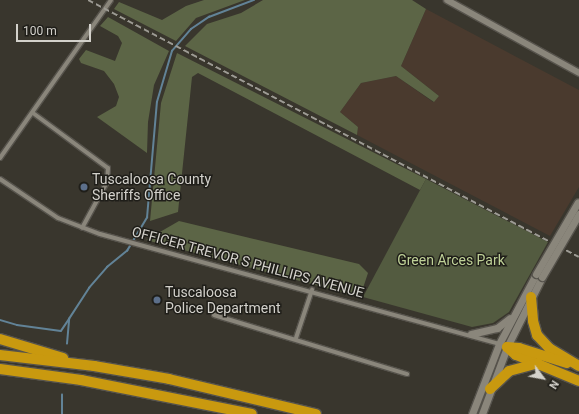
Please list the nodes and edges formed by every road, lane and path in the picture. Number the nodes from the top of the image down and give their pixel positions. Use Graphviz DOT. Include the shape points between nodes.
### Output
graph roads {
  1 [pos="111,0"];
  2 [pos="447,0"];
  3 [pos="579,74"];
  4 [pos="32,113"];
  5 [pos="0,158"];
  6 [pos="0,179"];
  7 [pos="578,201"];
  8 [pos="579,214"];
  9 [pos="82,228"];
  10 [pos="539,276"];
  11 [pos="312,290"];
  12 [pos="531,298"];
  13 [pos="515,314"];
  14 [pos="214,315"];
  15 [pos="471,334"];
  16 [pos="296,338"];
  17 [pos="0,339"];
  18 [pos="503,345"];
  19 [pos="0,356"];
  20 [pos="538,363"];
  21 [pos="94,366"];
  22 [pos="579,366"];
  23 [pos="0,369"];
  24 [pos="407,374"];
  25 [pos="579,381"];
  26 [pos="490,389"];
  27 [pos="252,414"];
  28 [pos="316,414"];
  29 [pos="472,414"];
  30 [pos="482,414"];
  1 -- 4 [label="street"];
  2 -- 3 [label="street"];
  4 -- 5 [label="street"];
  4 -- 9 [label="street" via="108,168 107,182"];
  6 -- 9 [label="street, OFFICER TREVOR S PHILLIPS AVENUE" via="58,218"];
  7 -- 10 [label="main road, bridge"];
  8 -- 10 [label="main road, bridge"];
  9 -- 11 [label="street, OFFICER TREVOR S PHILLIPS AVENUE"];
  10 -- 12 [label="main road"];
  10 -- 13 [label="main road"];
  11 -- 15 [label="street, OFFICER TREVOR S PHILLIPS AVENUE"];
  11 -- 16 [label="street"];
  12 -- 18 [label="main road"];
  12 -- 22 [label="highway" via="532,321 537,334 549,348"];
  13 -- 15 [label="main road" via="497,328"];
  13 -- 18 [label="main road"];
  14 -- 16 [label="street"];
  15 -- 18 [label="street, OFFICER TREVOR S PHILLIPS AVENUE"];
  16 -- 24 [label="street"];
  17 -- 21 [label="highway"];
  18 -- 20 [label="highway" via="516,354"];
  18 -- 22 [label="highway"];
  18 -- 26 [label="main road"];
  18 -- 29 [label="main road"];
  19 -- 21 [label="highway"];
  20 -- 25 [label="highway"];
  20 -- 26 [label="highway" via="515,368"];
  21 -- 28 [label="highway" via="169,379"];
  23 -- 27 [label="highway" via="81,380"];
  26 -- 30 [label="main road"];
}
